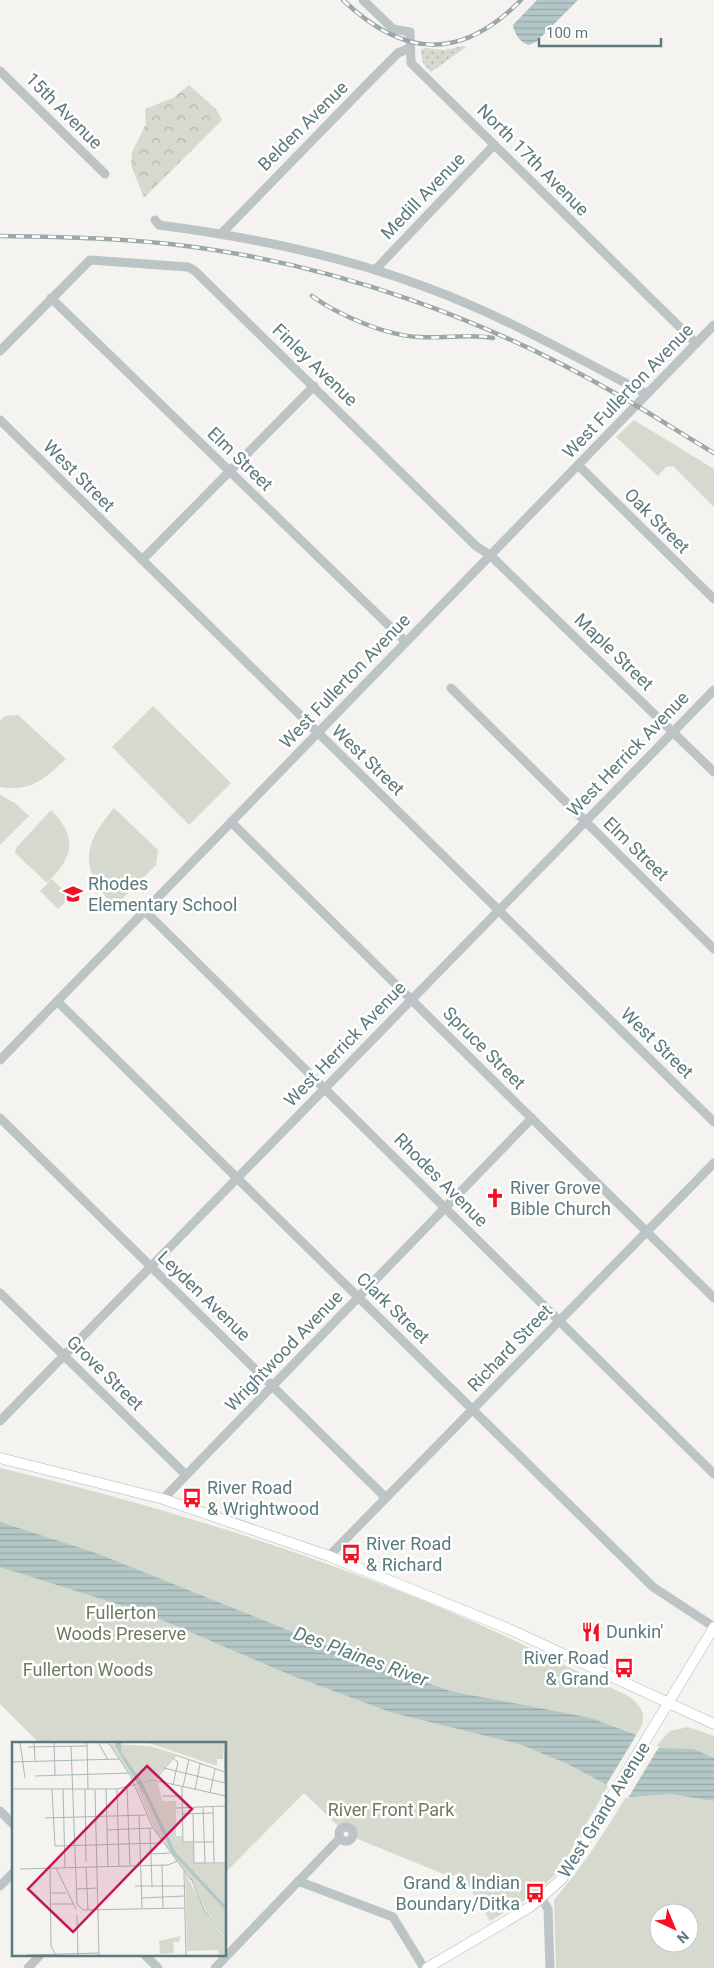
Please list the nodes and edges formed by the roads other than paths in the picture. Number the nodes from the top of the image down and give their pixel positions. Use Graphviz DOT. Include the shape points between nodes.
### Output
graph roads {
  1 [pos="363,0"];
  2 [pos="410,48"];
  3 [pos="0,71"];
  4 [pos="494,145"];
  5 [pos="105,174"];
  6 [pos="156,220"];
  7 [pos="222,233"];
  8 [pos="375,270"];
  9 [pos="51,298"];
  10 [pos="714,325"];
  11 [pos="696,343"];
  12 [pos="0,350"];
  13 [pos="314,386"];
  14 [pos="647,394"];
  15 [pos="0,420"];
  16 [pos="578,465"];
  17 [pos="229,471"];
  18 [pos="490,555"];
  19 [pos="142,560"];
  20 [pos="714,599"];
  21 [pos="406,642"];
  22 [pos="451,688"];
  23 [pos="714,690"];
  24 [pos="673,732"];
  25 [pos="317,733"];
  26 [pos="714,772"];
  27 [pos="230,822"];
  28 [pos="585,822"];
  29 [pos="498,910"];
  30 [pos="145,911"];
  31 [pos="714,948"];
  32 [pos="412,999"];
  33 [pos="57,1000"];
  34 [pos="0,1060"];
  35 [pos="324,1088"];
  36 [pos="0,1118"];
  37 [pos="532,1118"];
  38 [pos="714,1122"];
  39 [pos="714,1163"];
  40 [pos="238,1177"];
  41 [pos="446,1208"];
  42 [pos="647,1232"];
  43 [pos="151,1266"];
  44 [pos="0,1294"];
  45 [pos="359,1297"];
  46 [pos="714,1298"];
  47 [pos="559,1321"];
  48 [pos="64,1356"];
  49 [pos="273,1386"];
  50 [pos="473,1409"];
  51 [pos="0,1421"];
  52 [pos="0,1458"];
  53 [pos="714,1474"];
  54 [pos="186,1475"];
  55 [pos="386,1498"];
  56 [pos="164,1499"];
  57 [pos="330,1556"];
  58 [pos="714,1627"];
  59 [pos="669,1703"];
  60 [pos="714,1724"];
  61 [pos="0,1811"];
  62 [pos="12,1822"];
  63 [pos="340,1838"];
  64 [pos="12,1874"];
  65 [pos="298,1881"];
  66 [pos="0,1886"];
  67 [pos="542,1899"];
  68 [pos="39,1956"];
  69 [pos="146,1956"];
  70 [pos="28,1968"];
  71 [pos="158,1968"];
  72 [pos="215,1968"];
  73 [pos="425,1968"];
  74 [pos="550,1968"];
  1 -- 2 [label="street, North 17th Avenue" via="393,29 410,32"];
  2 -- 4 [label="street, North 17th Avenue" via="411,63"];
  2 -- 7 [label="street, Belden Avenue" via="398,53"];
  3 -- 5 [label="street, 15th Avenue"];
  4 -- 8 [label="street, Medill Avenue"];
  4 -- 11 [label="street, North 17th Avenue"];
  6 -- 7 [label="street" via="159,225"];
  7 -- 8 [label="street" via="301,248"];
  8 -- 14 [label="street" via="430,288 537,337"];
  9 -- 12 [label="street"];
  9 -- 13 [label="street, Finley Avenue" via="90,260 191,268"];
  9 -- 17 [label="street, Elm Street"];
  10 -- 11 [label="street, West Fullerton Avenue"];
  11 -- 14 [label="street, West Fullerton Avenue"];
  13 -- 17 [label="street"];
  13 -- 18 [label="street, Finley Avenue" via="476,546"];
  14 -- 16 [label="street, West Fullerton Avenue"];
  15 -- 19 [label="street, West Street"];
  16 -- 18 [label="street, West Fullerton Avenue"];
  16 -- 20 [label="street, Oak Street"];
  17 -- 19 [label="street"];
  17 -- 21 [label="street, Elm Street"];
  18 -- 21 [label="street, West Fullerton Avenue"];
  18 -- 24 [label="street, Maple Street"];
  19 -- 25 [label="street, West Street"];
  21 -- 25 [label="street, West Fullerton Avenue"];
  22 -- 28 [label="street, Elm Street"];
  23 -- 24 [label="street, West Herrick Avenue"];
  24 -- 26 [label="street, Maple Street"];
  24 -- 28 [label="street, West Herrick Avenue"];
  25 -- 27 [label="street, West Fullerton Avenue"];
  25 -- 29 [label="street, West Street"];
  27 -- 30 [label="street, West Fullerton Avenue"];
  27 -- 32 [label="street, Spruce Street"];
  28 -- 29 [label="street, West Herrick Avenue"];
  28 -- 31 [label="street, Elm Street"];
  29 -- 32 [label="street, West Herrick Avenue"];
  29 -- 38 [label="street, West Street"];
  30 -- 33 [label="street, West Fullerton Avenue"];
  30 -- 35 [label="street, Rhodes Avenue"];
  32 -- 35 [label="street, West Herrick Avenue"];
  32 -- 37 [label="street, Spruce Street"];
  33 -- 34 [label="street, West Fullerton Avenue"];
  33 -- 40 [label="street, Clark Street"];
  35 -- 40 [label="street, West Herrick Avenue"];
  35 -- 41 [label="street, Rhodes Avenue"];
  36 -- 43 [label="street, Leyden Avenue"];
  37 -- 41 [label="street, Wrightwood Avenue"];
  37 -- 42 [label="street, Spruce Street"];
  39 -- 42 [label="street, Richard Street"];
  40 -- 43 [label="street, West Herrick Avenue"];
  40 -- 45 [label="street, Clark Street"];
  41 -- 45 [label="street, Wrightwood Avenue"];
  41 -- 47 [label="street, Rhodes Avenue"];
  42 -- 46 [label="street, Spruce Street"];
  42 -- 47 [label="street, Richard Street"];
  43 -- 48 [label="street, West Herrick Avenue"];
  43 -- 49 [label="street, Leyden Avenue"];
  44 -- 48 [label="street, Grove Street"];
  45 -- 49 [label="street, Wrightwood Avenue"];
  45 -- 50 [label="street, Clark Street"];
  47 -- 50 [label="street, Richard Street"];
  47 -- 53 [label="street, Rhodes Avenue"];
  48 -- 51 [label="street, West Herrick Avenue"];
  48 -- 54 [label="street, Grove Street"];
  49 -- 54 [label="street, Wrightwood Avenue"];
  49 -- 55 [label="street, Leyden Avenue"];
  50 -- 55 [label="street, Richard Street"];
  50 -- 58 [label="street, Clark Street" via="653,1587"];
  52 -- 56 [label="main road"];
  54 -- 56 [label="street, Wrightwood Avenue"];
  55 -- 57 [label="street, Richard Street"];
  56 -- 57 [label="main road"];
  57 -- 59 [label="main road" via="509,1629"];
  58 -- 59 [label="main road, West Grand Avenue"];
  59 -- 60 [label="main road"];
  59 -- 67 [label="main road, West Grand Avenue" via="573,1865"];
  61 -- 62 [label="street"];
  63 -- 65 [label="street"];
  64 -- 66 [label="street"];
  65 -- 72 [label="street"];
  65 -- 73 [label="street" via="393,1917"];
  67 -- 73 [label="main road, West Grand Avenue"];
  67 -- 74 [label="street" via="548,1909"];
  68 -- 70 [label="street"];
  69 -- 71 [label="street"];
}
